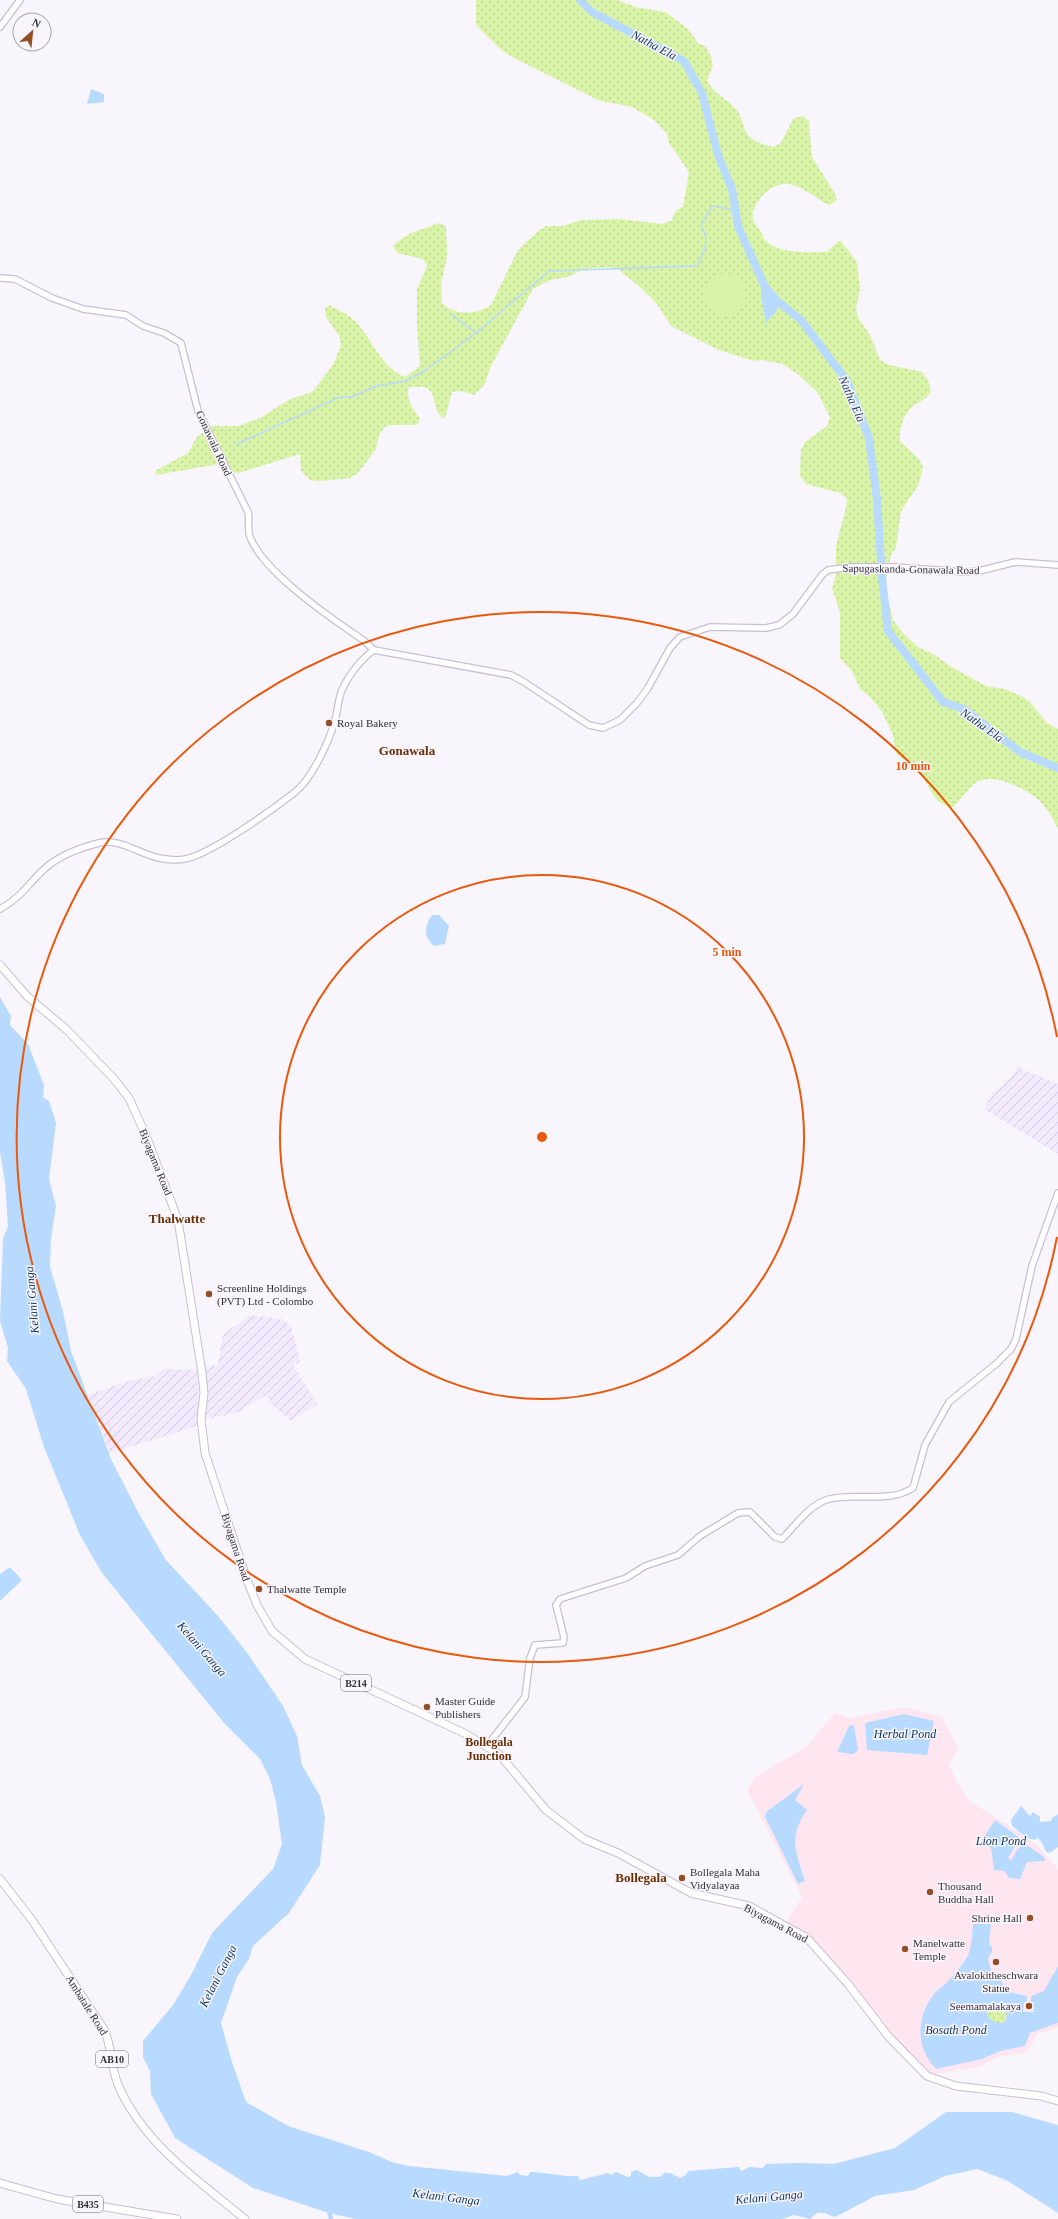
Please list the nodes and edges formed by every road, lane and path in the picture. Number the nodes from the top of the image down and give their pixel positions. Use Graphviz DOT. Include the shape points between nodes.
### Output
graph roads {
  1 [pos="20,0"];
  2 [pos="0,27"];
  3 [pos="0,278"];
  4 [pos="1058,565"];
  5 [pos="374,650"];
  6 [pos="0,909"];
  7 [pos="0,965"];
  8 [pos="1058,1193"];
  9 [pos="487,1746"];
  10 [pos="0,1879"];
  11 [pos="1058,2101"];
  12 [pos="0,2183"];
  13 [pos="176,2219"];
  14 [pos="245,2219"];
  1 -- 2 [label="street"];
  3 -- 5 [label="street, Gonawala Road" via="15,278 52,298 83,309 126,314 143,326 164,333 181,343 198,411 242,498 249,516 250,537 274,570 295,590"];
  4 -- 5 [label="street, Sapugaskanda-Gonawala Road" via="1015,562 965,572 886,567 842,567 826,571 793,614 774,627 710,627 680,637 670,648 648,688 632,709 616,722 603,728 589,725 511,675"];
  5 -- 6 [label="street" via="346,682 340,694 332,730 321,755 301,786 288,798 230,837 190,858 159,858 118,843 97,844 54,861 23,893"];
  7 -- 9 [label="main road, Biyagama Road / B214" via="27,996 67,1030 114,1079 129,1098 147,1138 179,1226 202,1373 204,1393 201,1419 205,1453 247,1580 257,1605 272,1631 305,1659"];
  8 -- 9 [label="street" via="1032,1266 1019,1328 1013,1344 997,1363 949,1402 925,1445 914,1488 902,1493 877,1497 829,1499 814,1508 782,1539 775,1537 750,1512 738,1513 700,1536 678,1556 645,1566 626,1578 560,1599 556,1605 564,1637 563,1643 535,1645 530,1658 525,1697"];
  9 -- 11 [label="main road, Biyagama Road / B214" via="507,1762 546,1810 584,1839 618,1853 691,1894 749,1906 807,1938 834,1967 888,2036 927,2076 956,2086 1041,2096"];
  10 -- 14 [label="main road, Ambatale Road / AB10" via="32,1920 105,2031 115,2079 130,2107 169,2156"];
  12 -- 13 [label="main road, B435" via="57,2199"];
}
